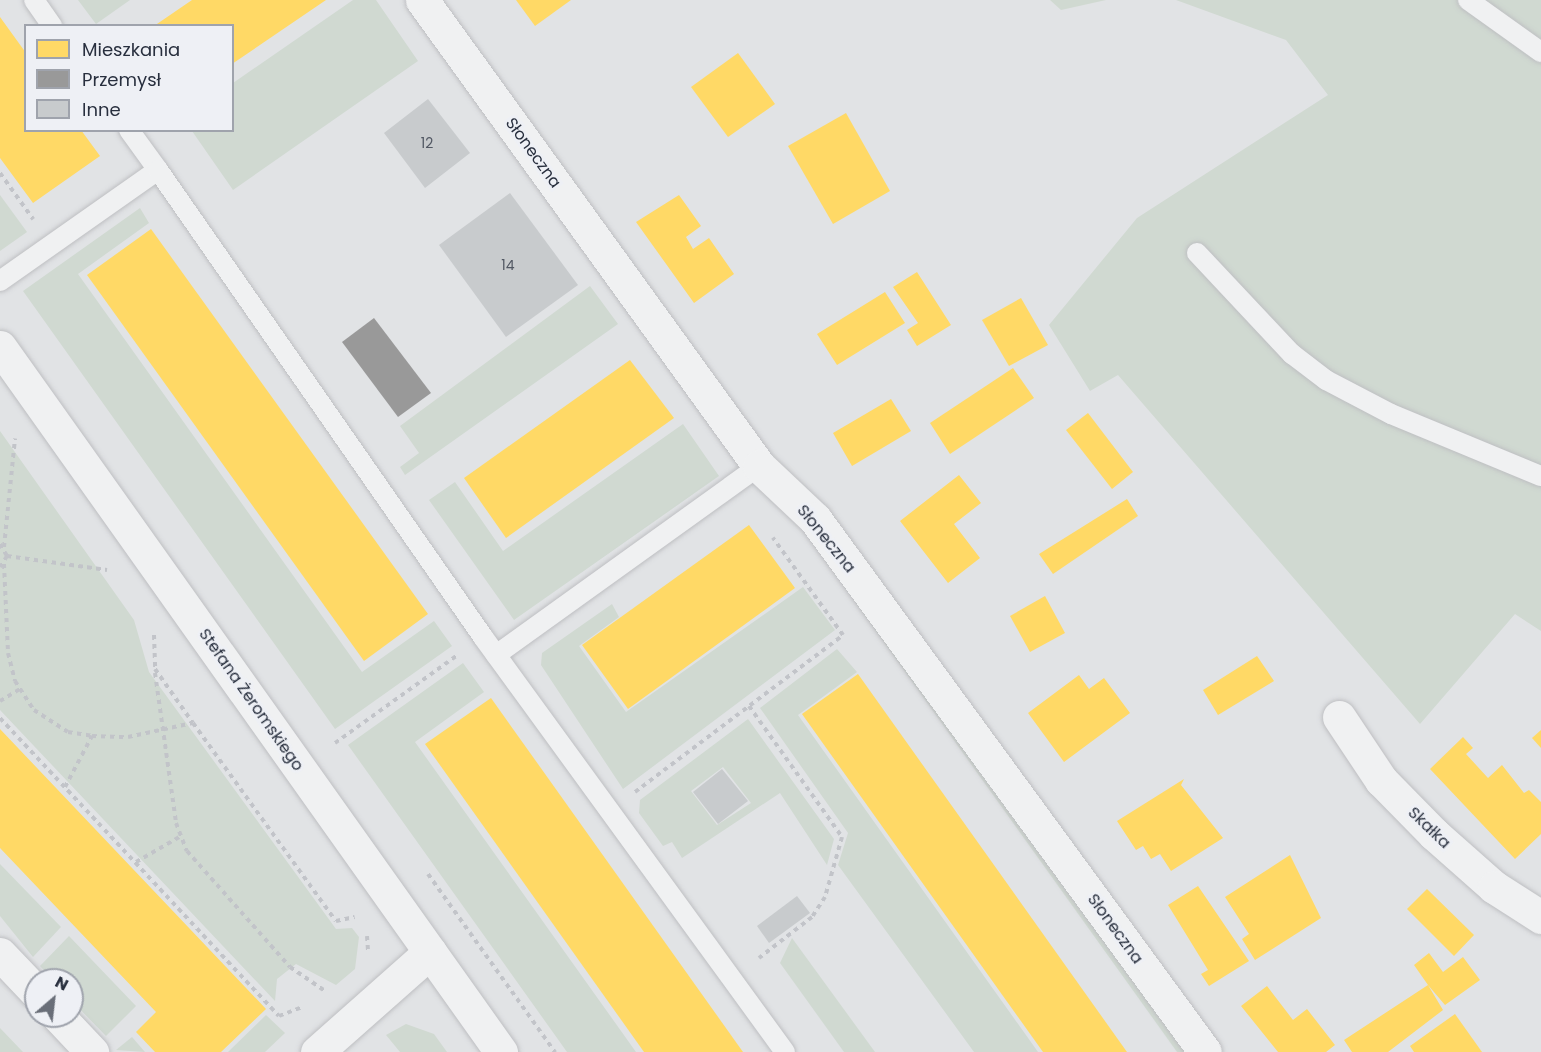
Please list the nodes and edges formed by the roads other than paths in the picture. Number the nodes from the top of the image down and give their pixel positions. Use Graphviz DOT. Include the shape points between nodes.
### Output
graph roads {
  1 [pos="34,0"];
  2 [pos="422,0"];
  3 [pos="1468,0"];
  4 [pos="51,24"];
  5 [pos="1541,52"];
  6 [pos="130,132"];
  7 [pos="158,170"];
  8 [pos="1197,254"];
  9 [pos="0,281"];
  10 [pos="0,347"];
  11 [pos="747,475"];
  12 [pos="1541,476"];
  13 [pos="496,655"];
  14 [pos="1339,717"];
  15 [pos="1541,917"];
  16 [pos="430,952"];
  17 [pos="0,954"];
  18 [pos="24,979"];
  19 [pos="69,1028"];
  20 [pos="92,1052"];
  21 [pos="317,1052"];
  22 [pos="501,1052"];
  23 [pos="785,1052"];
  24 [pos="1205,1052"];
  1 -- 4 [label="lane"];
  2 -- 11 [label="street, Słoneczna"];
  3 -- 5 [label="lane"];
  6 -- 7 [label="lane"];
  7 -- 9 [label="lane"];
  7 -- 13 [label="lane"];
  8 -- 12 [label="lane" via="1292,354 1326,380 1391,414"];
  10 -- 16 [label="street, Stefana Żeromskiego"];
  11 -- 13 [label="lane"];
  11 -- 24 [label="street, Słoneczna" via="815,519"];
  13 -- 23 [label="lane"];
  14 -- 15 [label="street, Skałka" via="1381,780 1434,834 1494,887"];
  16 -- 21 [label="street"];
  16 -- 22 [label="street, Stefana Żeromskiego"];
  17 -- 18 [label="street"];
  19 -- 20 [label="street"];
}
